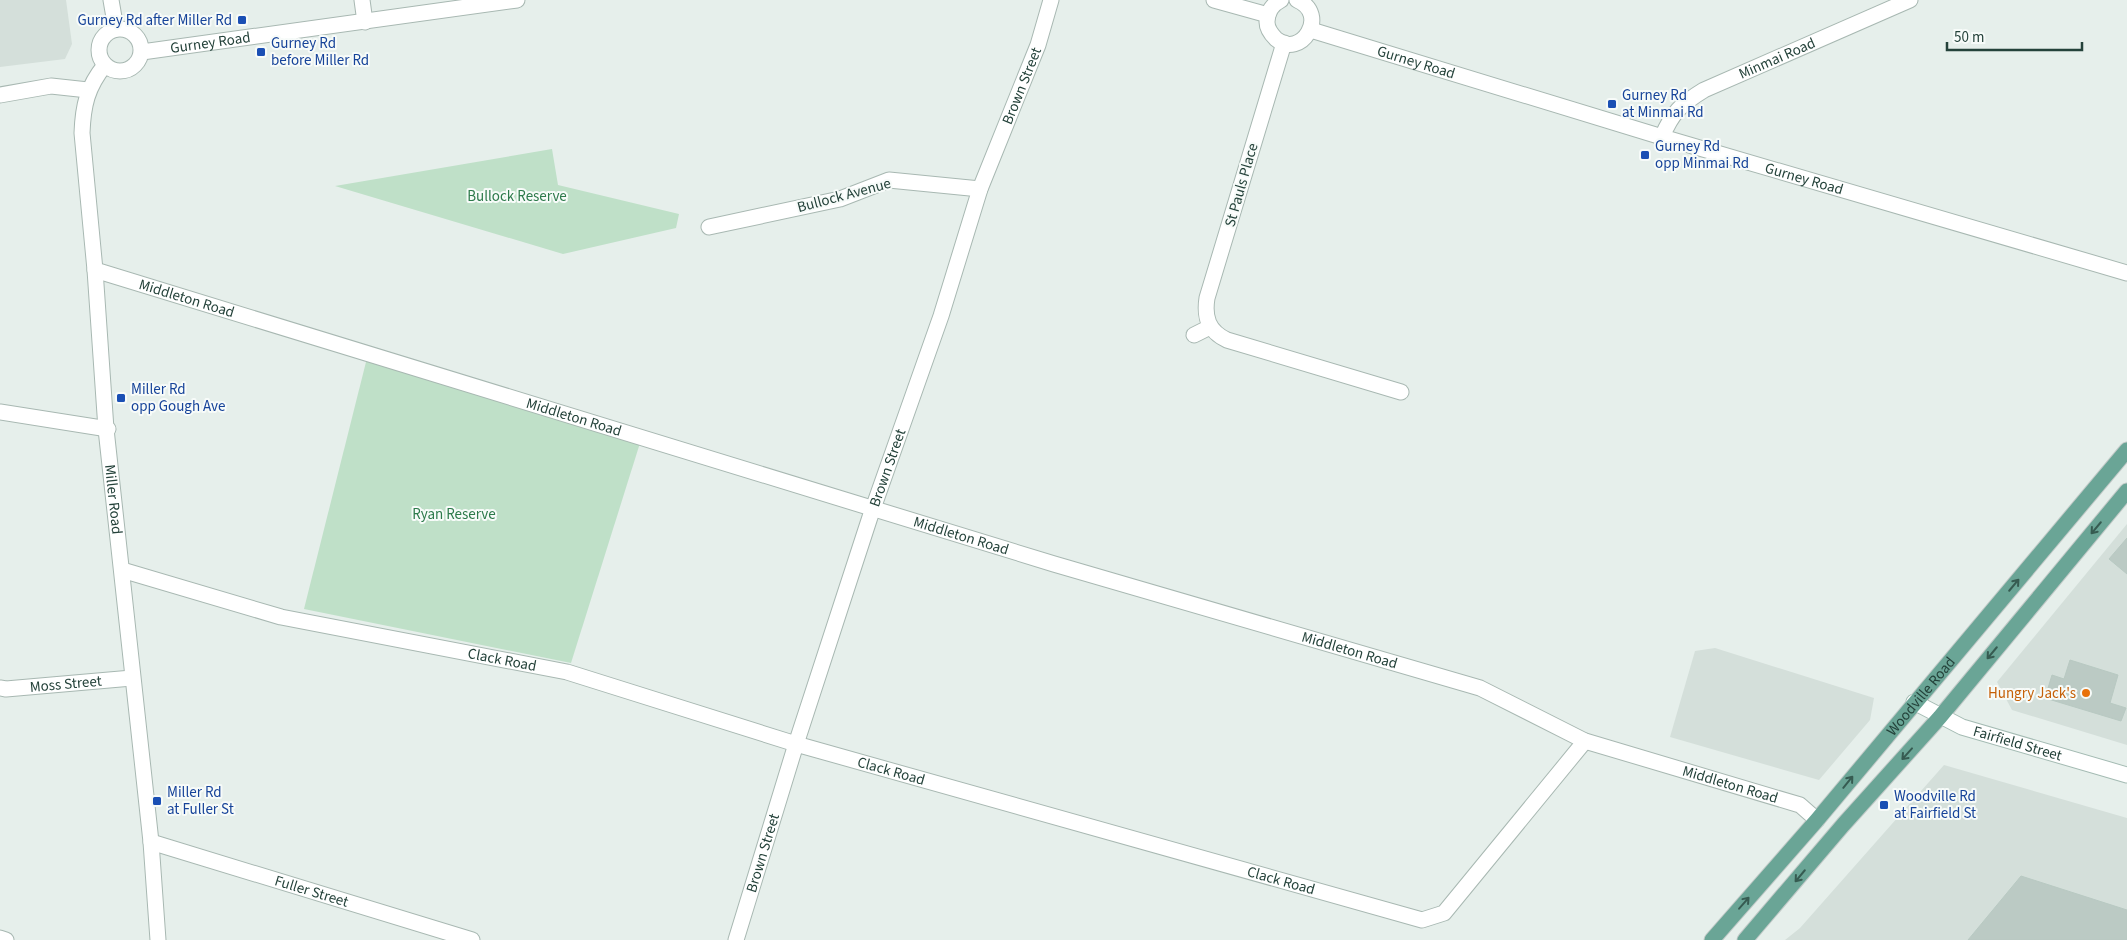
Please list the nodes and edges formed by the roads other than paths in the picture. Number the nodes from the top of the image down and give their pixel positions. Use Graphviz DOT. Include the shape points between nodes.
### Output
graph roads {
  1 [pos="111,0"];
  2 [pos="362,0"];
  3 [pos="517,0"];
  4 [pos="1051,0"];
  5 [pos="1214,0"];
  6 [pos="1281,0"];
  7 [pos="1297,0"];
  8 [pos="1910,0"];
  9 [pos="1268,15"];
  10 [pos="365,22"];
  11 [pos="116,29"];
  12 [pos="1311,30"];
  13 [pos="1284,43"];
  14 [pos="142,52"];
  15 [pos="105,65"];
  16 [pos="88,90"];
  17 [pos="0,95"];
  18 [pos="1662,137"];
  19 [pos="980,189"];
  20 [pos="709,227"];
  21 [pos="95,270"];
  22 [pos="2127,273"];
  23 [pos="1210,327"];
  24 [pos="1194,335"];
  25 [pos="1401,392"];
  26 [pos="0,412"];
  27 [pos="107,429"];
  28 [pos="2127,450"];
  29 [pos="2127,491"];
  30 [pos="873,509"];
  31 [pos="122,570"];
  32 [pos="132,678"];
  33 [pos="0,688"];
  34 [pos="1914,702"];
  35 [pos="1940,717"];
  36 [pos="1585,741"];
  37 [pos="796,744"];
  38 [pos="2127,775"];
  39 [pos="1817,820"];
  40 [pos="151,842"];
  41 [pos="0,938"];
  42 [pos="6,940"];
  43 [pos="158,940"];
  44 [pos="472,940"];
  45 [pos="736,940"];
  46 [pos="1712,940"];
  47 [pos="1745,940"];
  1 -- 11 [label="street"];
  2 -- 10 [label="street"];
  3 -- 10 [label="street, Gurney Road"];
  4 -- 19 [label="street, Brown Street" via="1038,45"];
  5 -- 9 [label="street"];
  6 -- 9 [label="street"];
  7 -- 12 [label="street" via="1312,15"];
  8 -- 18 [label="street, Minmai Road" via="1704,90 1678,108"];
  9 -- 13 [label="street" via="1268,29"];
  10 -- 14 [label="street, Gurney Road"];
  11 -- 14 [label="street" via="129,30 134,34 139,39"];
  11 -- 15 [label="street" via="101,41 99,54"];
  12 -- 13 [label="street" via="1303,40"];
  12 -- 18 [label="street, Gurney Road"];
  13 -- 23 [label="street, St Pauls Place" via="1207,298 1206,317"];
  14 -- 15 [label="street" via="138,63 128,70 116,71"];
  15 -- 16 [label="street, Miller Road"];
  16 -- 17 [label="street" via="51,86"];
  16 -- 21 [label="street, Miller Road" via="82,115 82,134"];
  18 -- 22 [label="street, Gurney Road"];
  19 -- 20 [label="street, Bullock Avenue" via="889,180 840,199"];
  19 -- 30 [label="street, Brown Street" via="941,316"];
  21 -- 27 [label="street, Miller Road"];
  21 -- 30 [label="street, Middleton Road"];
  23 -- 24 [label="street"];
  23 -- 25 [label="street" via="1227,340"];
  26 -- 27 [label="street"];
  27 -- 31 [label="street, Miller Road"];
  34 -- 28 [label="main road, Woodville Road, one-way"];
  29 -- 35 [label="main road, Woodville Road, one-way"];
  30 -- 36 [label="street, Middleton Road" via="1480,688"];
  30 -- 37 [label="street, Brown Street"];
  31 -- 32 [label="street, Miller Road"];
  31 -- 37 [label="street, Clack Road" via="281,617 567,672"];
  32 -- 33 [label="street, Moss Street"];
  32 -- 40 [label="street, Miller Road"];
  34 -- 35 [label="street, Fairfield Street"];
  39 -- 34 [label="main road, Woodville Road, one-way"];
  35 -- 38 [label="street, Fairfield Street" via="1962,728"];
  35 -- 47 [label="main road, Woodville Road, one-way"];
  36 -- 37 [label="street, Clack Road" via="1444,913 1422,920"];
  36 -- 39 [label="street, Middleton Road" via="1800,805"];
  37 -- 45 [label="street, Brown Street"];
  46 -- 39 [label="main road, Woodville Road, one-way"];
  40 -- 43 [label="street, Miller Road"];
  40 -- 44 [label="street, Fuller Street"];
  41 -- 42 [label="street"];
}
